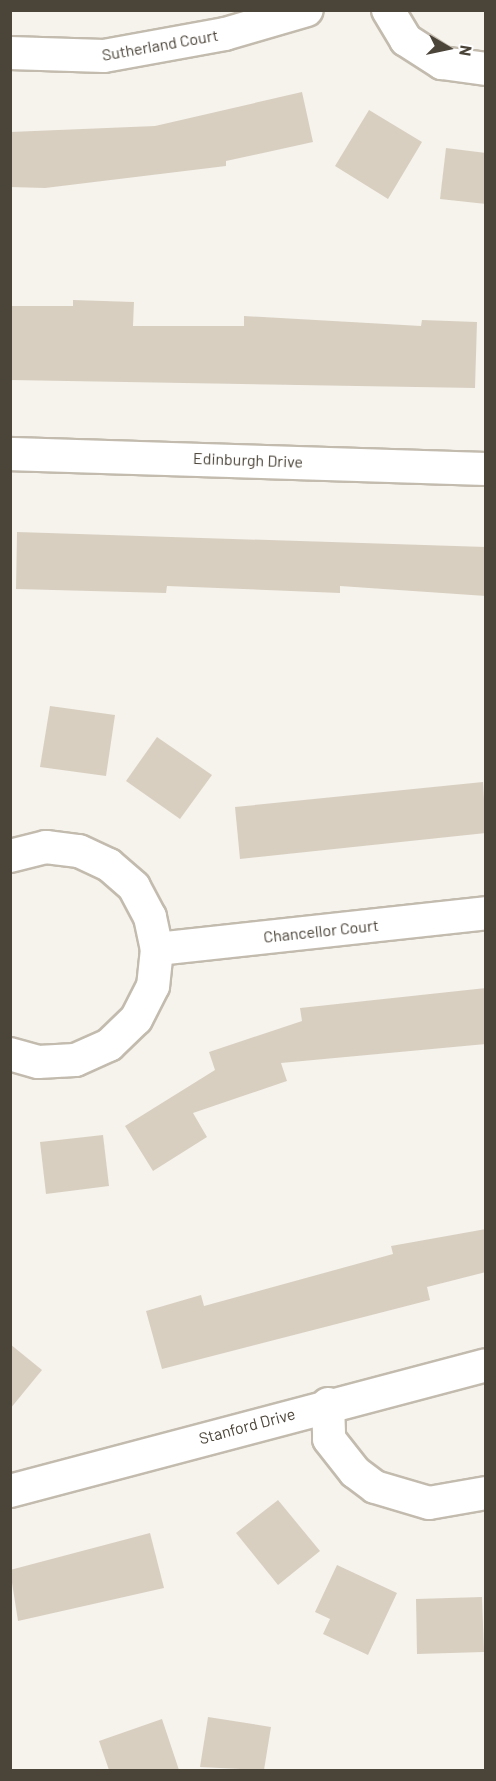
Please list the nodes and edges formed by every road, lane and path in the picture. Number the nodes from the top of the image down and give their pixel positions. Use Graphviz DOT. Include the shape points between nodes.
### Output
graph roads {
  1 [pos="307,10"];
  2 [pos="388,10"];
  3 [pos="10,53"];
  4 [pos="486,69"];
  5 [pos="10,454"];
  6 [pos="486,469"];
  7 [pos="10,856"];
  8 [pos="486,914"];
  9 [pos="157,949"];
  10 [pos="10,1054"];
  11 [pos="486,1365"];
  12 [pos="328,1404"];
  13 [pos="10,1491"];
  14 [pos="486,1493"];
  1 -- 3 [label="street, Sutherland Court" via="225,34 104,56"];
  2 -- 4 [label="street" via="406,40 442,63"];
  5 -- 6 [label="street, Edinburgh Drive"];
  7 -- 9 [label="street" via="46,847 79,851 109,865 134,887 150,916"];
  8 -- 9 [label="street, Chancellor Court"];
  9 -- 10 [label="street" via="153,986 140,1011 109,1045 75,1060 38,1062"];
  11 -- 12 [label="street, Stanford Drive"];
  12 -- 13 [label="street, Stanford Drive"];
  12 -- 14 [label="street" via="329,1439 355,1472 375,1487 429,1503"];
}
